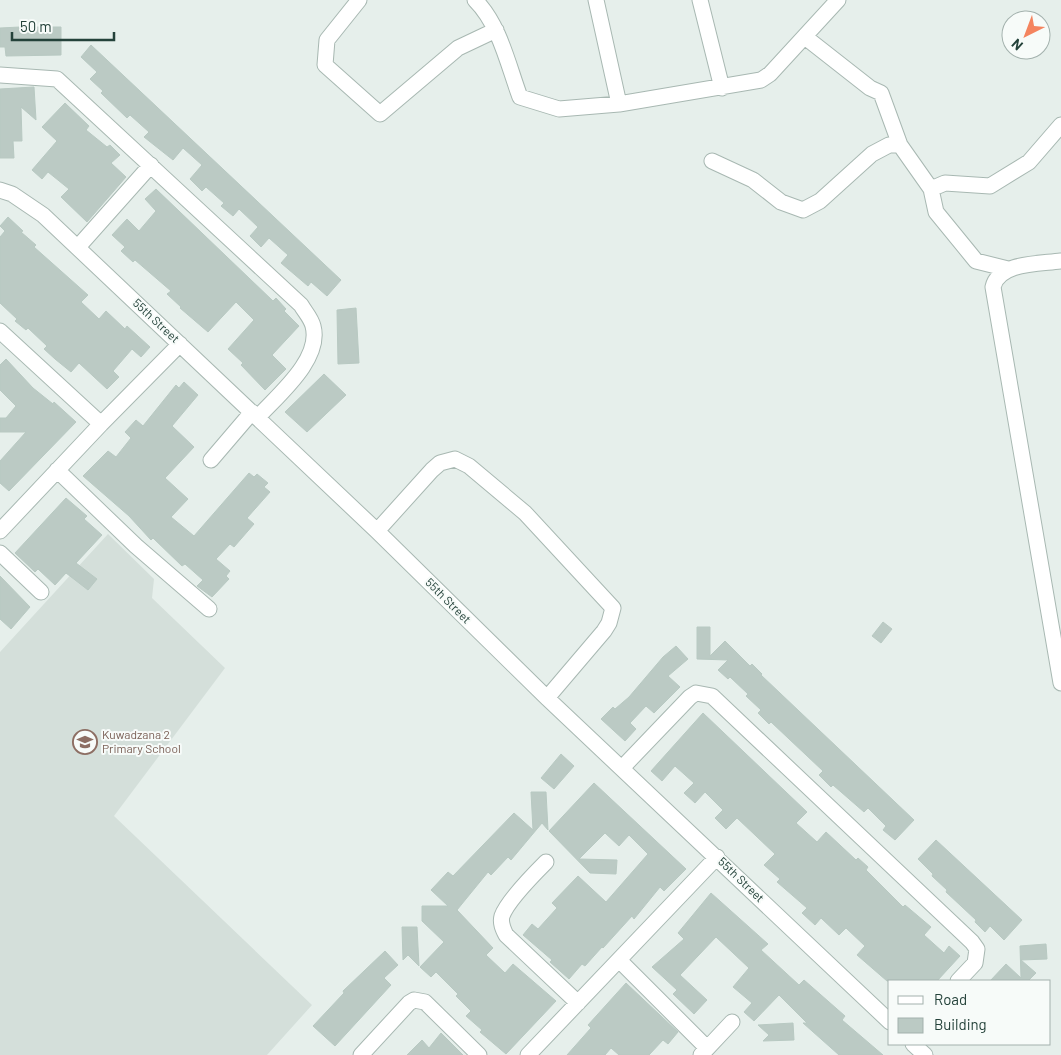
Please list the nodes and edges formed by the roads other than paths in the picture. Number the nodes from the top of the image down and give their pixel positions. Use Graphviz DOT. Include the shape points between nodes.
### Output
graph roads {
  1 [pos="359,0"];
  2 [pos="475,0"];
  3 [pos="596,0"];
  4 [pos="700,0"];
  5 [pos="838,0"];
  6 [pos="496,30"];
  7 [pos="805,37"];
  8 [pos="0,74"];
  9 [pos="722,88"];
  10 [pos="620,104"];
  11 [pos="1061,125"];
  12 [pos="900,145"];
  13 [pos="712,161"];
  14 [pos="151,165"];
  15 [pos="931,189"];
  16 [pos="0,190"];
  17 [pos="78,247"];
  18 [pos="1061,261"];
  19 [pos="1008,270"];
  20 [pos="0,331"];
  21 [pos="180,344"];
  22 [pos="255,415"];
  23 [pos="101,424"];
  24 [pos="212,460"];
  25 [pos="57,470"];
  26 [pos="0,531"];
  27 [pos="377,531"];
  28 [pos="0,553"];
  29 [pos="41,592"];
  30 [pos="209,609"];
  31 [pos="1061,683"];
  32 [pos="547,698"];
  33 [pos="622,768"];
  34 [pos="717,857"];
  35 [pos="546,862"];
  36 [pos="619,960"];
  37 [pos="959,980"];
  38 [pos="578,1002"];
  39 [pos="888,1020"];
  40 [pos="732,1022"];
  41 [pos="914,1045"];
  42 [pos="704,1052"];
  43 [pos="361,1055"];
  44 [pos="479,1055"];
  45 [pos="528,1055"];
  46 [pos="925,1055"];
  1 -- 6 [label="street" via="327,40 325,65 380,114 458,48"];
  2 -- 6 [label="street"];
  3 -- 10 [label="street"];
  4 -- 9 [label="street"];
  5 -- 7 [label="street"];
  6 -- 10 [label="street" via="520,97 559,109"];
  7 -- 9 [label="street" via="761,80"];
  7 -- 12 [label="street" via="881,93"];
  8 -- 14 [label="street" via="57,78"];
  9 -- 10 [label="street"];
  11 -- 15 [label="street" via="1029,162 990,186 945,183"];
  12 -- 13 [label="street" via="889,145 872,154 820,201 803,210 781,202 753,180"];
  12 -- 15 [label="street"];
  14 -- 17 [label="street"];
  14 -- 22 [label="street" via="301,305 310,319 314,335 306,363"];
  15 -- 19 [label="street" via="936,212 976,261"];
  16 -- 17 [label="street, 55th Street" via="44,215"];
  17 -- 21 [label="street, 55th Street"];
  18 -- 19 [label="street"];
  19 -- 31 [label="street" via="996,278 994,292"];
  20 -- 23 [label="street"];
  21 -- 22 [label="street, 55th Street"];
  21 -- 23 [label="street"];
  22 -- 24 [label="street"];
  22 -- 27 [label="street, 55th Street"];
  23 -- 25 [label="street"];
  25 -- 26 [label="street"];
  25 -- 30 [label="street" via="136,546"];
  27 -- 32 [label="street, 55th Street"];
  27 -- 32 [label="street" via="432,470 455,459 469,466 525,513 613,608 604,631"];
  28 -- 29 [label="street"];
  32 -- 33 [label="street, 55th Street"];
  33 -- 34 [label="street, 55th Street"];
  33 -- 37 [label="street" via="690,697 696,693 712,696 972,942 977,949 975,963"];
  34 -- 36 [label="street"];
  34 -- 39 [label="street, 55th Street"];
  35 -- 38 [label="street" via="502,915 501,925 506,935"];
  36 -- 38 [label="street"];
  36 -- 42 [label="street"];
  38 -- 45 [label="street"];
  40 -- 42 [label="street"];
  41 -- 46 [label="street"];
  43 -- 44 [label="street" via="414,1000 425,1002"];
}
